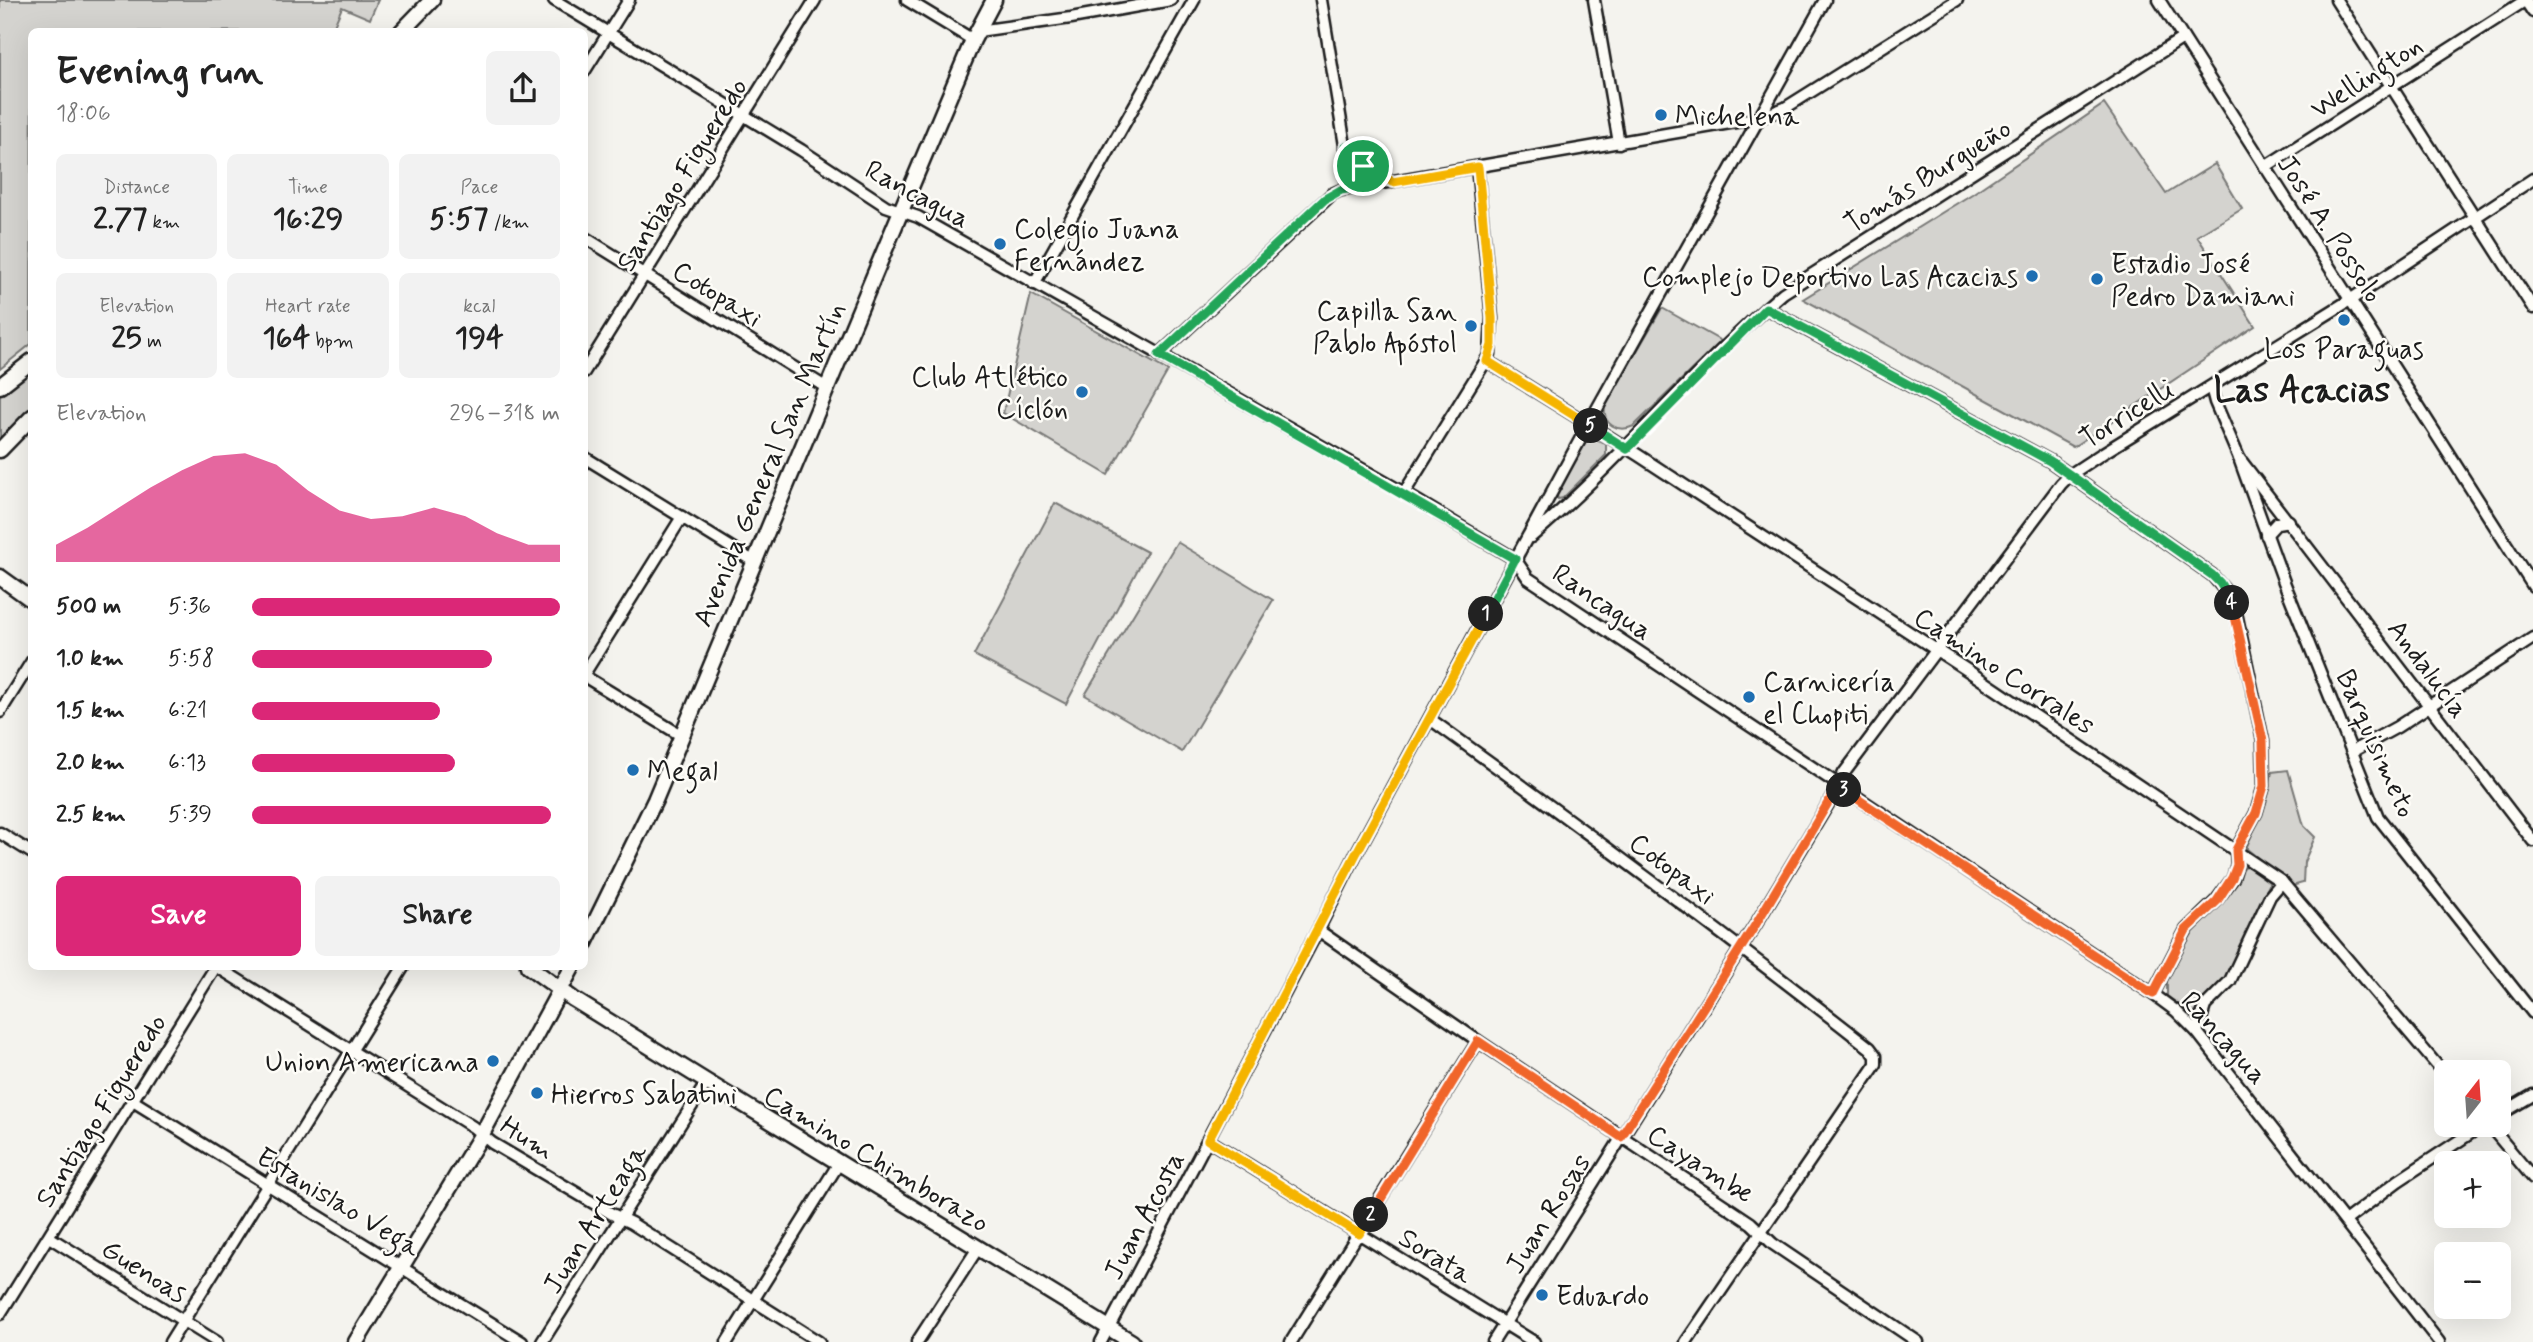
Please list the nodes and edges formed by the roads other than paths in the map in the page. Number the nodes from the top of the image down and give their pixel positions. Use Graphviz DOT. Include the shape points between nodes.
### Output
graph roads {
  1 [pos="432,0"];
  2 [pos="554,0"];
  3 [pos="629,0"];
  4 [pos="815,0"];
  5 [pos="907,0"];
  6 [pos="994,0"];
  7 [pos="1171,0"];
  8 [pos="1194,0"];
  9 [pos="1321,0"];
  10 [pos="1594,0"];
  11 [pos="1825,0"];
  12 [pos="1957,0"];
  13 [pos="2159,0"];
  14 [pos="2336,0"];
  15 [pos="2526,0"];
  16 [pos="2533,12"];
  17 [pos="405,28"];
  18 [pos="608,33"];
  19 [pos="976,36"];
  20 [pos="2183,38"];
  21 [pos="588,66"];
  22 [pos="2391,86"];
  23 [pos="744,115"];
  24 [pos="1759,118"];
  25 [pos="1619,143"];
  26 [pos="1345,147"];
  27 [pos="1478,167"];
  28 [pos="2265,167"];
  29 [pos="2533,179"];
  30 [pos="1393,182"];
  31 [pos="1352,188"];
  32 [pos="901,211"];
  33 [pos="2476,216"];
  34 [pos="588,239"];
  35 [pos="645,274"];
  36 [pos="1034,284"];
  37 [pos="2350,300"];
  38 [pos="1766,308"];
  39 [pos="2533,308"];
  40 [pos="1159,355"];
  41 [pos="1487,361"];
  42 [pos="28,364"];
  43 [pos="588,366"];
  44 [pos="0,386"];
  45 [pos="2211,387"];
  46 [pos="827,388"];
  47 [pos="28,421"];
  48 [pos="1588,425"];
  49 [pos="1627,449"];
  50 [pos="0,450"];
  51 [pos="2239,458"];
  52 [pos="588,459"];
  53 [pos="2071,474"];
  54 [pos="1404,494"];
  55 [pos="682,517"];
  56 [pos="2290,521"];
  57 [pos="2266,535"];
  58 [pos="1526,541"];
  59 [pos="1515,559"];
  60 [pos="753,561"];
  61 [pos="0,577"];
  62 [pos="2533,586"];
  63 [pos="28,597"];
  64 [pos="2533,638"];
  65 [pos="1936,651"];
  66 [pos="28,667"];
  67 [pos="588,669"];
  68 [pos="588,677"];
  69 [pos="2429,706"];
  70 [pos="0,712"];
  71 [pos="1430,719"];
  72 [pos="682,736"];
  73 [pos="2353,751"];
  74 [pos="1838,786"];
  75 [pos="0,833"];
  76 [pos="2533,841"];
  77 [pos="28,850"];
  78 [pos="2236,850"];
  79 [pos="2282,882"];
  80 [pos="1318,930"];
  81 [pos="588,937"];
  82 [pos="1740,947"];
  83 [pos="214,970"];
  84 [pos="222,970"];
  85 [pos="402,970"];
  86 [pos="534,970"];
  87 [pos="571,970"];
  88 [pos="561,990"];
  89 [pos="2153,994"];
  90 [pos="2533,1013"];
  91 [pos="2197,1032"];
  92 [pos="1478,1041"];
  93 [pos="352,1051"];
  94 [pos="2434,1062"];
  95 [pos="707,1083"];
  96 [pos="2533,1095"];
  97 [pos="133,1101"];
  98 [pos="2511,1108"];
  99 [pos="482,1134"];
  100 [pos="1621,1137"];
  101 [pos="2463,1138"];
  102 [pos="2499,1138"];
  103 [pos="1208,1140"];
  104 [pos="839,1163"];
  105 [pos="2533,1178"];
  106 [pos="268,1185"];
  107 [pos="621,1218"];
  108 [pos="2345,1221"];
  109 [pos="1762,1233"];
  110 [pos="1359,1234"];
  111 [pos="48,1237"];
  112 [pos="978,1248"];
  113 [pos="401,1268"];
  114 [pos="752,1300"];
  115 [pos="0,1314"];
  116 [pos="184,1320"];
  117 [pos="1505,1324"];
  118 [pos="1110,1329"];
  119 [pos="170,1342"];
  120 [pos="218,1342"];
  121 [pos="356,1342"];
  122 [pos="522,1342"];
  123 [pos="542,1342"];
  124 [pos="727,1342"];
  125 [pos="818,1342"];
  126 [pos="917,1342"];
  127 [pos="1101,1342"];
  128 [pos="1132,1342"];
  129 [pos="1292,1342"];
  130 [pos="1493,1342"];
  131 [pos="1534,1342"];
  132 [pos="1686,1342"];
  133 [pos="1918,1342"];
  134 [pos="2439,1342"];
  1 -- 17 [label="main road"];
  2 -- 18 [label="street, Rancagua"];
  3 -- 18 [label="street"];
  4 -- 23 [label="street, Santiago Figueredo"];
  5 -- 19 [label="street"];
  6 -- 19 [label="main road, Avenida General San Martín"];
  7 -- 19 [label="street"];
  8 -- 36 [label="street"];
  9 -- 26 [label="street"];
  10 -- 25 [label="street"];
  11 -- 24 [label="street, Juan Acosta"];
  12 -- 24 [label="street" via="1784,108"];
  13 -- 20 [label="street, José A. Possolo"];
  14 -- 22 [label="street"];
  15 -- 16 [label="street"];
  15 -- 22 [label="street, Wellington"];
  18 -- 21 [label="street"];
  18 -- 23 [label="street, Rancagua"];
  19 -- 32 [label="main road, Avenida General San Martín"];
  20 -- 28 [label="street, José A. Possolo"];
  20 -- 38 [label="street, Tomás Burgueño"];
  22 -- 28 [label="street, Wellington"];
  22 -- 33 [label="street"];
  23 -- 32 [label="street, Rancagua" via="886,206"];
  23 -- 35 [label="street, Santiago Figueredo"];
  24 -- 25 [label="street"];
  24 -- 48 [label="street, Juan Acosta"];
  25 -- 27 [label="street"];
  26 -- 30 [label="street" via="1363,166"];
  26 -- 31 [label="street"];
  27 -- 30 [label="street"];
  27 -- 41 [label="street" via="1492,318"];
  28 -- 37 [label="street, José A. Possolo"];
  29 -- 33 [label="street, Torricelli"];
  30 -- 31 [label="street"];
  31 -- 40 [label="street" via="1325,199"];
  32 -- 36 [label="street, Rancagua" via="918,216"];
  32 -- 46 [label="main road, Avenida General San Martín"];
  33 -- 37 [label="street, Torricelli"];
  33 -- 39 [label="street"];
  34 -- 35 [label="street, Cotopaxi"];
  35 -- 43 [label="street, Santiago Figueredo"];
  35 -- 46 [label="street, Cotopaxi"];
  36 -- 40 [label="street, Rancagua"];
  37 -- 45 [label="street, Torricelli"];
  37 -- 62 [label="street, José A. Possolo"];
  38 -- 49 [label="street, Tomás Burgueño"];
  38 -- 53 [label="street"];
  40 -- 54 [label="street, Rancagua"];
  41 -- 48 [label="street, Camino Corrales"];
  41 -- 54 [label="street"];
  42 -- 44 [label="main road"];
  45 -- 51 [label="street, Andalucía"];
  45 -- 53 [label="street, Torricelli"];
  46 -- 60 [label="main road, Avenida General San Martín"];
  47 -- 50 [label="main road"];
  48 -- 49 [label="street, Camino Corrales"];
  48 -- 58 [label="street, Juan Acosta"];
  49 -- 58 [label="street, Tomás Burgueño"];
  49 -- 65 [label="street, Camino Corrales"];
  51 -- 56 [label="street, Andalucía"];
  51 -- 57 [label="street, Barquisimeto"];
  52 -- 55 [label="street"];
  53 -- 65 [label="street, Torricelli"];
  53 -- 78 [label="street" via="2212,575 2228,594 2263,741 2265,770 2261,800"];
  54 -- 59 [label="street, Rancagua"];
  55 -- 60 [label="street"];
  55 -- 67 [label="street"];
  56 -- 57 [label="street" via="2277,523"];
  56 -- 69 [label="street, Andalucía"];
  57 -- 73 [label="street, Barquisimeto"];
  58 -- 59 [label="street, Juan Acosta"];
  59 -- 71 [label="street, Juan Acosta"];
  59 -- 74 [label="street, Rancagua" via="1528,578"];
  60 -- 72 [label="main road, Avenida General San Martín"];
  61 -- 63 [label="main road"];
  64 -- 69 [label="street"];
  65 -- 74 [label="street, Torricelli"];
  65 -- 78 [label="street, Camino Corrales"];
  66 -- 70 [label="street"];
  68 -- 72 [label="street"];
  69 -- 73 [label="street"];
  69 -- 76 [label="street, Andalucía"];
  71 -- 80 [label="street, Juan Acosta"];
  71 -- 82 [label="street, Cotopaxi"];
  72 -- 81 [label="main road, Avenida General San Martín"];
  73 -- 90 [label="street, Barquisimeto" via="2384,826"];
  74 -- 82 [label="street, Juan Rosas"];
  74 -- 89 [label="street, Rancagua"];
  75 -- 77 [label="street"];
  78 -- 79 [label="street, Camino Corrales"];
  78 -- 89 [label="street" via="2232,878 2217,901 2186,930"];
  79 -- 91 [label="street" via="2270,896 2230,981 2205,1006"];
  79 -- 94 [label="street, Camino Corrales"];
  80 -- 92 [label="street, Cayambe"];
  80 -- 103 [label="street, Juan Acosta"];
  82 -- 100 [label="street, Juan Rosas"];
  82 -- 109 [label="street, Cotopaxi" via="1876,1056 1876,1064"];
  83 -- 97 [label="street, Santiago Figueredo"];
  84 -- 93 [label="street, Hum"];
  85 -- 93 [label="street"];
  86 -- 88 [label="main road, Camino Chimborazo"];
  87 -- 88 [label="main road"];
  88 -- 95 [label="main road, Camino Chimborazo"];
  88 -- 99 [label="main road"];
  89 -- 91 [label="street, Rancagua"];
  91 -- 108 [label="street, Rancagua"];
  92 -- 100 [label="street, Cayambe"];
  92 -- 110 [label="street"];
  93 -- 99 [label="street, Hum"];
  93 -- 106 [label="street"];
  95 -- 104 [label="main road, Camino Chimborazo"];
  95 -- 107 [label="street, Juan Arteaga"];
  96 -- 98 [label="street"];
  97 -- 106 [label="street, Estanislao Vega"];
  97 -- 111 [label="street, Santiago Figueredo"];
  99 -- 107 [label="street, Hum"];
  99 -- 113 [label="main road"];
  100 -- 109 [label="street, Cayambe"];
  100 -- 117 [label="street, Juan Rosas"];
  101 -- 108 [label="street"];
  102 -- 105 [label="street"];
  103 -- 110 [label="street, Sorata"];
  103 -- 118 [label="street, Juan Acosta"];
  104 -- 112 [label="main road, Camino Chimborazo"];
  104 -- 114 [label="street"];
  106 -- 113 [label="street, Estanislao Vega"];
  106 -- 116 [label="street"];
  107 -- 114 [label="street, Hum"];
  107 -- 123 [label="street, Juan Arteaga"];
  108 -- 134 [label="street, Rancagua"];
  109 -- 132 [label="street"];
  109 -- 133 [label="street, Cayambe"];
  110 -- 117 [label="street, Sorata"];
  110 -- 129 [label="street"];
  111 -- 115 [label="street, Santiago Figueredo"];
  111 -- 116 [label="street, Guenoas"];
  112 -- 118 [label="main road, Camino Chimborazo"];
  112 -- 126 [label="street"];
  113 -- 121 [label="main road"];
  113 -- 122 [label="street, Estanislao Vega"];
  114 -- 124 [label="street"];
  114 -- 125 [label="street, Hum"];
  116 -- 119 [label="street"];
  116 -- 120 [label="street, Guenoas"];
  117 -- 130 [label="street, Juan Rosas"];
  117 -- 131 [label="street, Sorata"];
  118 -- 127 [label="street, Juan Acosta"];
  118 -- 128 [label="main road, Camino Chimborazo"];
}
